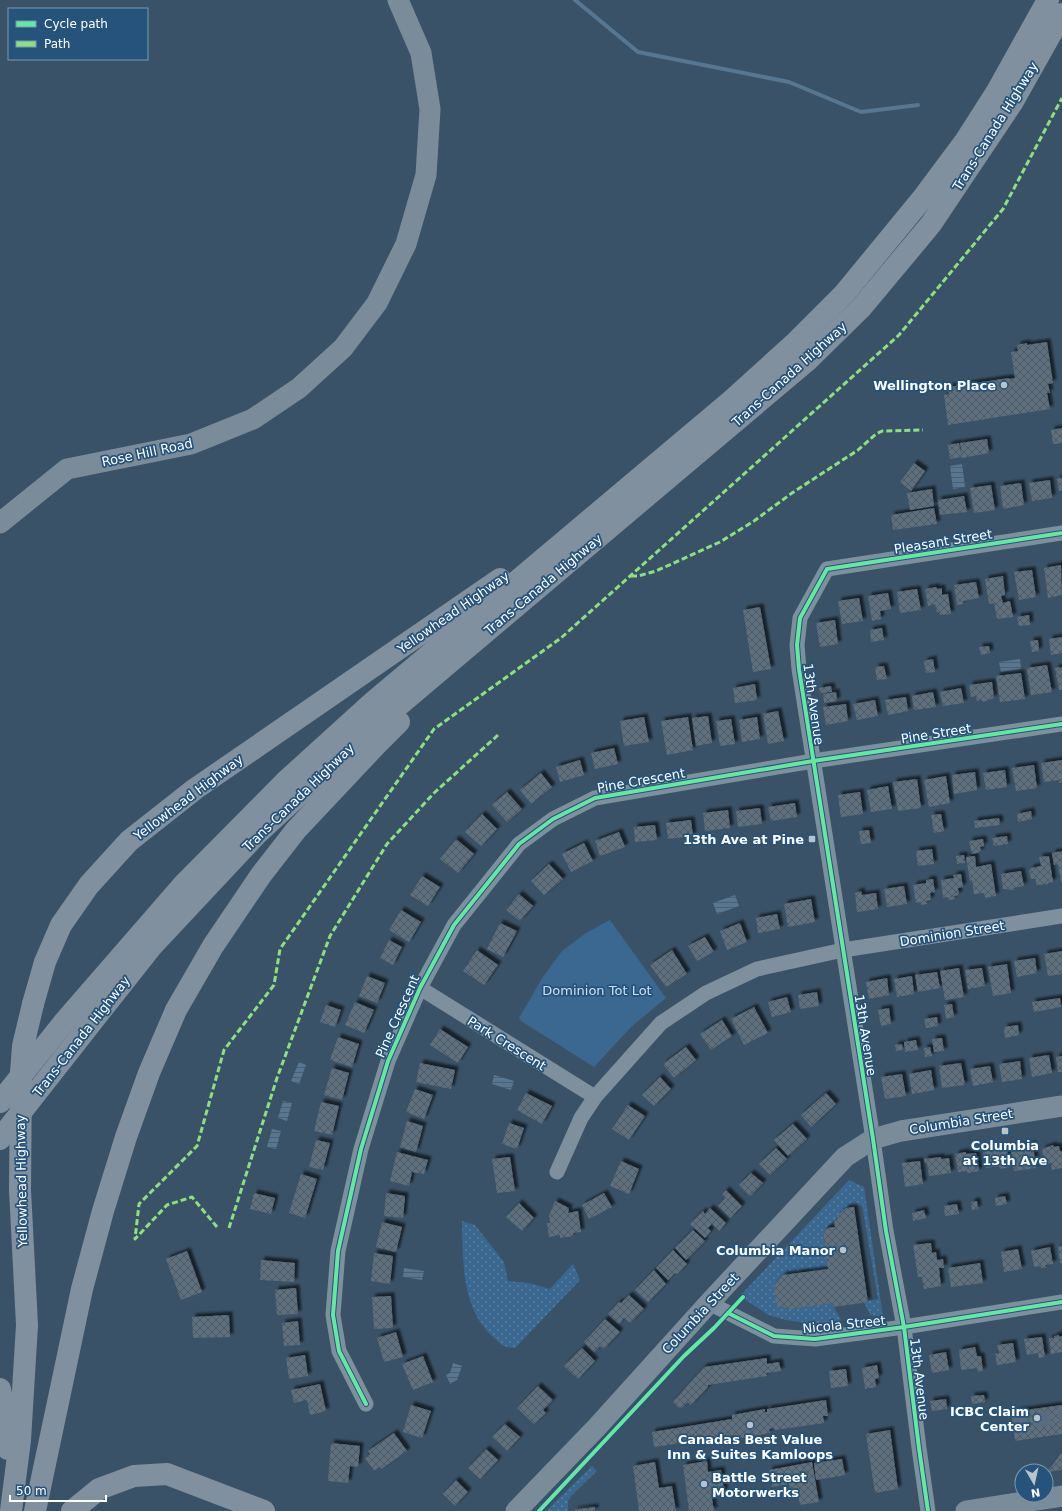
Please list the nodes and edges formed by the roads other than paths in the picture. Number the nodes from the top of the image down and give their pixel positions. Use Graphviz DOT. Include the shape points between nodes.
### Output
graph roads {
  1 [pos="398,0"];
  2 [pos="1048,0"];
  3 [pos="1062,14"];
  4 [pos="607,505"];
  5 [pos="0,523"];
  6 [pos="1062,532"];
  7 [pos="827,569"];
  8 [pos="524,600"];
  9 [pos="1062,724"];
  10 [pos="813,762"];
  11 [pos="1062,916"];
  12 [pos="843,950"];
  13 [pos="420,988"];
  14 [pos="595,1097"];
  15 [pos="0,1102"];
  16 [pos="1062,1106"];
  17 [pos="873,1138"];
  18 [pos="0,1139"];
  19 [pos="557,1172"];
  20 [pos="710,1302"];
  21 [pos="1062,1302"];
  22 [pos="904,1327"];
  23 [pos="0,1389"];
  24 [pos="366,1404"];
  25 [pos="195,1484"];
  26 [pos="1062,1496"];
  27 [pos="4,1511"];
  28 [pos="10,1511"];
  29 [pos="35,1511"];
  30 [pos="72,1511"];
  31 [pos="227,1511"];
  32 [pos="264,1511"];
  33 [pos="516,1511"];
  34 [pos="928,1511"];
  35 [pos="966,1511"];
  1 -- 5 [label="main road, Rose Hill Road" via="421,53 430,109 426,175 406,244 377,303 343,348 299,388 252,419 190,444 67,469"];
  2 -- 4 [label="highway, Trans-Canada Highway" via="996,93 966,140 922,199 844,294 731,401"];
  3 -- 8 [label="highway, Trans-Canada Highway" via="1012,103 931,224 861,308 809,359"];
  4 -- 15 [label="highway, Trans-Canada Highway" via="372,703 286,781 184,884 65,1021"];
  4 -- 28 [label="highway, Yellowhead Highway, bridge" via="195,789 129,841 89,885 61,925 45,962 23,1046 20,1190 27,1325 20,1440"];
  6 -- 7 [label="street, Pleasant Street"];
  7 -- 10 [label="street, 13th Avenue" via="800,618 796,645"];
  8 -- 18 [label="highway, Trans-Canada Highway" via="366,733 256,835 152,946"];
  8 -- 29 [label="highway" via="376,745 296,830 261,875 213,946 176,1010 149,1073 103,1211 82,1289"];
  9 -- 10 [label="street, Pine Street"];
  10 -- 12 [label="street, 13th Avenue"];
  10 -- 13 [label="street, Pine Crescent" via="595,798 553,819 519,844 454,925"];
  11 -- 12 [label="street, Dominion Street"];
  12 -- 14 [label="street, Dominion Street" via="757,969 706,993 661,1024"];
  12 -- 17 [label="street, 13th Avenue"];
  13 -- 14 [label="street, Park Crescent"];
  13 -- 24 [label="street, Pine Crescent" via="388,1060 361,1150 338,1251 333,1315 339,1351"];
  14 -- 19 [label="street, Dominion Street" via="581,1118"];
  16 -- 17 [label="main road, Columbia Street" via="901,1131"];
  17 -- 20 [label="main road, Columbia Street" via="845,1157"];
  17 -- 22 [label="street, 13th Avenue" via="886,1231"];
  20 -- 22 [label="street, Nicola Street" via="762,1331 786,1338 815,1339"];
  20 -- 33 [label="main road, Columbia Street" via="597,1427"];
  21 -- 22 [label="street, Nicola Street"];
  22 -- 34 [label="street, 13th Avenue"];
  23 -- 27 [label="highway" via="8,1430"];
  25 -- 30 [label="highway" via="167,1474 134,1476 99,1489"];
  25 -- 31 [label="highway" via="221,1503"];
  25 -- 32 [label="highway"];
  26 -- 35 [label="main road"];
}
